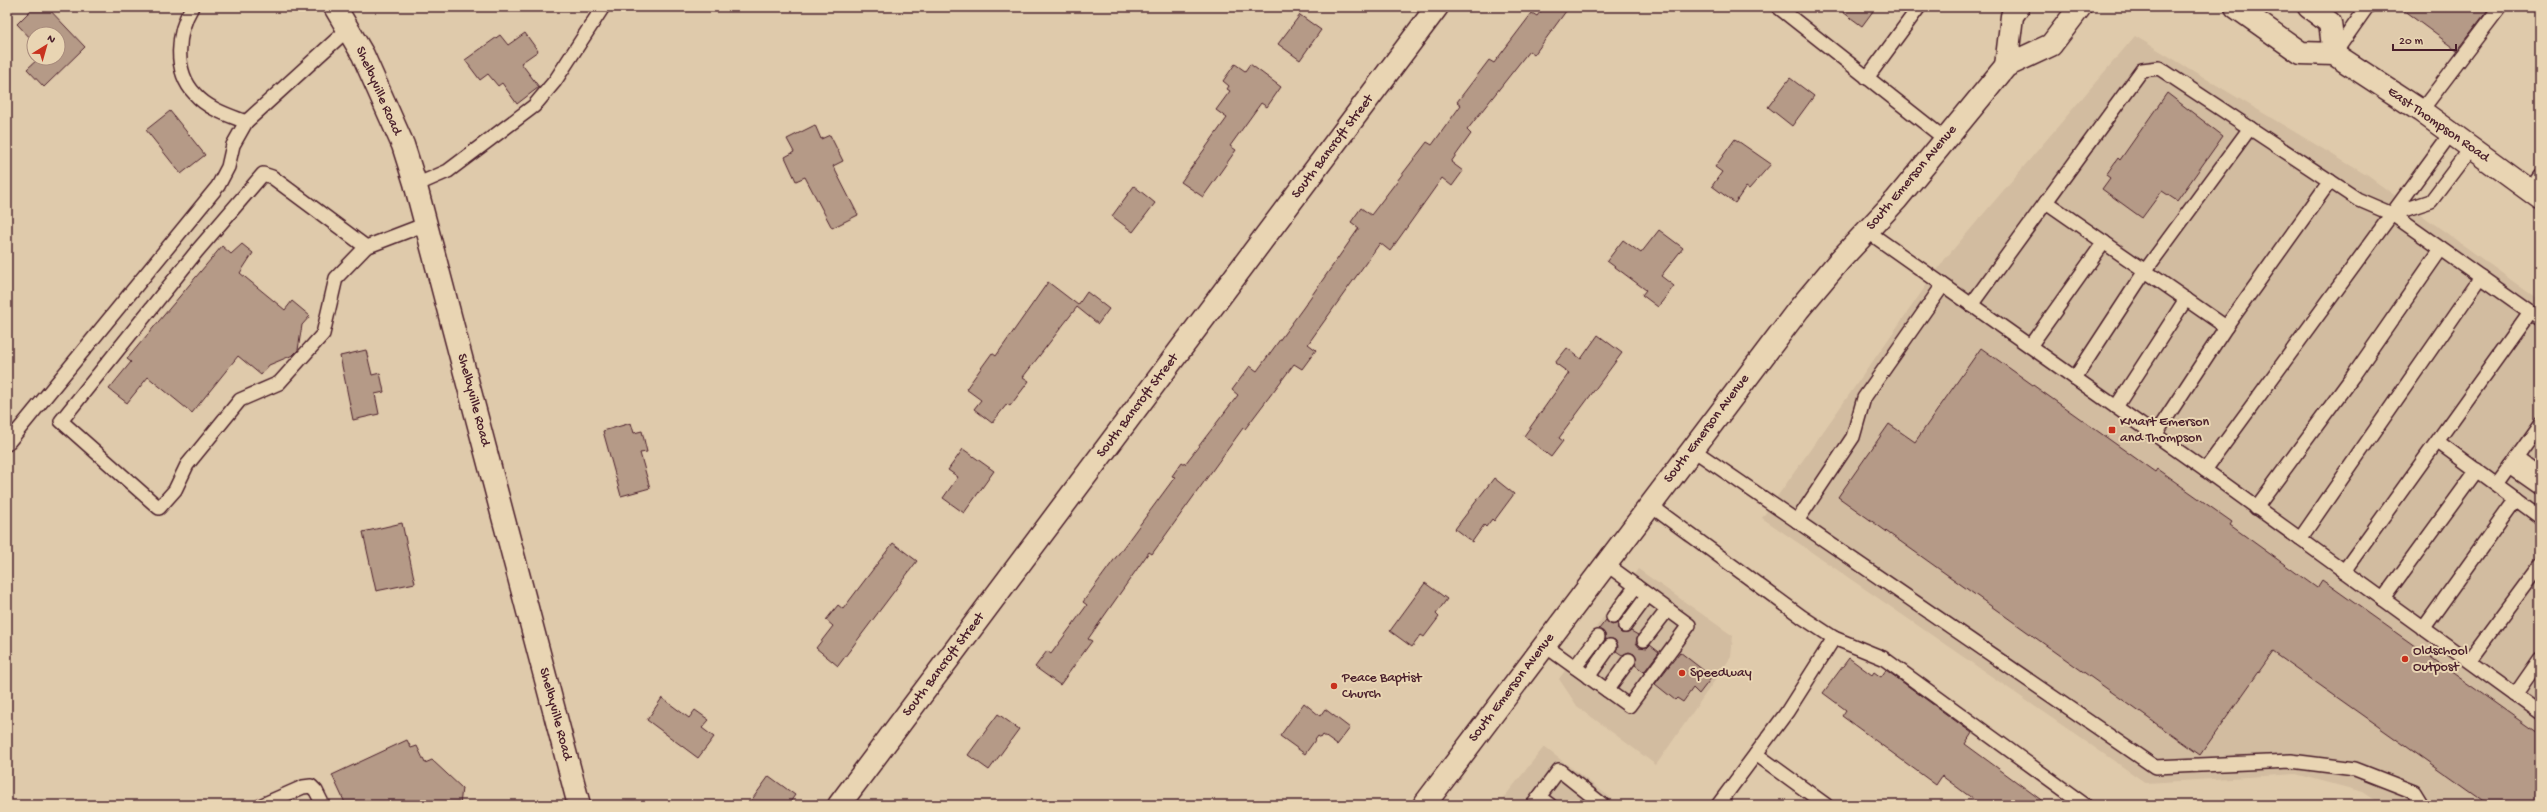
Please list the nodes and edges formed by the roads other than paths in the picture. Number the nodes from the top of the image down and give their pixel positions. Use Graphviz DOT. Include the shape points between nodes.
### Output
graph roads {
  1 [pos="192,7"];
  2 [pos="335,7"];
  3 [pos="603,7"];
  4 [pos="1438,7"];
  5 [pos="1778,7"];
  6 [pos="1919,7"];
  7 [pos="2018,7"];
  8 [pos="2080,7"];
  9 [pos="2236,7"];
  10 [pos="2308,7"];
  11 [pos="2367,7"];
  12 [pos="2500,7"];
  13 [pos="348,29"];
  14 [pos="2334,54"];
  15 [pos="2006,66"];
  16 [pos="1867,78"];
  17 [pos="2422,112"];
  18 [pos="246,122"];
  19 [pos="2250,128"];
  20 [pos="2451,134"];
  21 [pos="1945,140"];
  22 [pos="2471,148"];
  23 [pos="2330,181"];
  24 [pos="416,185"];
  25 [pos="2536,188"];
  26 [pos="2046,202"];
  27 [pos="2392,214"];
  28 [pos="426,224"];
  29 [pos="1867,231"];
  30 [pos="2104,242"];
  31 [pos="366,247"];
  32 [pos="2441,249"];
  33 [pos="2145,271"];
  34 [pos="2481,277"];
  35 [pos="1943,285"];
  36 [pos="2186,299"];
  37 [pos="1971,304"];
  38 [pos="2535,316"];
  39 [pos="2226,328"];
  40 [pos="2030,346"];
  41 [pos="2075,378"];
  42 [pos="2116,407"];
  43 [pos="2540,425"];
  44 [pos="2155,435"];
  45 [pos="2438,442"];
  46 [pos="7,444"];
  47 [pos="1692,449"];
  48 [pos="2513,462"];
  49 [pos="2204,470"];
  50 [pos="2477,470"];
  51 [pos="2540,475"];
  52 [pos="2497,485"];
  53 [pos="2540,488"];
  54 [pos="2516,499"];
  55 [pos="1650,505"];
  56 [pos="2256,508"];
  57 [pos="2540,517"];
  58 [pos="1797,521"];
  59 [pos="2300,539"];
  60 [pos="1606,564"];
  61 [pos="2540,565"];
  62 [pos="2344,571"];
  63 [pos="1636,586"];
  64 [pos="1648,595"];
  65 [pos="2383,599"];
  66 [pos="1668,609"];
  67 [pos="1613,617"];
  68 [pos="1625,626"];
  69 [pos="2423,629"];
  70 [pos="1598,637"];
  71 [pos="1834,638"];
  72 [pos="1644,640"];
  73 [pos="1544,645"];
  74 [pos="1610,646"];
  75 [pos="2540,659"];
  76 [pos="1629,660"];
  77 [pos="2469,662"];
  78 [pos="1575,667"];
  79 [pos="1588,677"];
  80 [pos="1607,690"];
  81 [pos="2515,695"];
  82 [pos="2540,713"];
  83 [pos="1756,754"];
  84 [pos="1536,801"];
  85 [pos="262,805"];
  86 [pos="323,805"];
  87 [pos="579,805"];
  88 [pos="839,805"];
  89 [pos="1424,805"];
  90 [pos="1550,805"];
  91 [pos="1603,805"];
  92 [pos="1718,805"];
  93 [pos="1826,805"];
  94 [pos="2085,805"];
  95 [pos="2422,805"];
  1 -- 18 [label="lane" via="179,45 181,70 199,97 224,114"];
  2 -- 13 [label="main road, Shelbyville Road"];
  3 -- 24 [label="lane" via="555,81 534,106 448,171"];
  4 -- 88 [label="main road, South Bancroft Street"];
  5 -- 16 [label="lane"];
  6 -- 16 [label="lane"];
  7 -- 15 [label="main road" via="2012,16"];
  8 -- 15 [label="main road, South Emerson Avenue" via="2050,45"];
  9 -- 14 [label="main road" via="2301,53"];
  10 -- 14 [label="main road" via="2330,23"];
  11 -- 14 [label="lane"];
  12 -- 17 [label="lane"];
  13 -- 18 [label="lane"];
  13 -- 24 [label="main road, Shelbyville Road" via="380,92 403,145"];
  14 -- 17 [label="main road, East Thompson Road"];
  15 -- 21 [label="main road, South Emerson Avenue"];
  16 -- 21 [label="lane"];
  17 -- 20 [label="main road, East Thompson Road"];
  18 -- 46 [label="lane" via="233,146 228,167 218,186"];
  19 -- 23 [label="lane"];
  19 -- 26 [label="lane" via="2159,68 2142,70"];
  19 -- 33 [label="lane"];
  20 -- 22 [label="main road, East Thompson Road"];
  20 -- 27 [label="lane"];
  21 -- 29 [label="main road, South Emerson Avenue"];
  22 -- 25 [label="main road, East Thompson Road"];
  22 -- 27 [label="lane" via="2431,201"];
  23 -- 27 [label="lane" via="2357,199"];
  23 -- 39 [label="lane"];
  24 -- 28 [label="main road, Shelbyville Road"];
  26 -- 30 [label="lane"];
  26 -- 37 [label="lane"];
  27 -- 32 [label="lane"];
  27 -- 49 [label="lane"];
  28 -- 31 [label="lane"];
  28 -- 87 [label="main road, Shelbyville Road"];
  29 -- 35 [label="lane"];
  29 -- 47 [label="main road, South Emerson Avenue" via="1798,310"];
  30 -- 33 [label="lane"];
  30 -- 40 [label="lane"];
  31 -- 31 [label="lane" via="336,278 323,334 279,383 240,400 187,465 175,490 159,508 61,421 197,251 263,174 272,177"];
  32 -- 34 [label="lane"];
  32 -- 56 [label="lane" via="2353,376"];
  33 -- 36 [label="lane"];
  33 -- 41 [label="lane"];
  34 -- 38 [label="lane"];
  34 -- 59 [label="lane"];
  35 -- 37 [label="lane"];
  35 -- 58 [label="lane" via="1864,398 1853,437"];
  36 -- 39 [label="lane"];
  36 -- 42 [label="lane"];
  37 -- 40 [label="lane"];
  38 -- 45 [label="lane"];
  39 -- 44 [label="lane"];
  40 -- 41 [label="lane"];
  41 -- 42 [label="lane"];
  42 -- 44 [label="lane"];
  43 -- 48 [label="lane"];
  44 -- 49 [label="lane"];
  45 -- 50 [label="lane"];
  45 -- 62 [label="lane"];
  47 -- 55 [label="main road, South Emerson Avenue"];
  47 -- 58 [label="lane"];
  48 -- 51 [label="lane"];
  48 -- 52 [label="lane"];
  48 -- 53 [label="lane"];
  49 -- 56 [label="lane"];
  50 -- 52 [label="lane"];
  50 -- 65 [label="lane"];
  52 -- 54 [label="lane"];
  54 -- 57 [label="lane"];
  54 -- 69 [label="lane"];
  55 -- 60 [label="main road, South Emerson Avenue"];
  55 -- 71 [label="lane"];
  56 -- 59 [label="lane"];
  58 -- 95 [label="lane" via="2155,766 2291,761 2355,769 2414,792"];
  59 -- 62 [label="lane"];
  60 -- 63 [label="lane"];
  60 -- 73 [label="main road, South Emerson Avenue"];
  61 -- 77 [label="lane"];
  62 -- 65 [label="lane"];
  63 -- 64 [label="lane"];
  63 -- 67 [label="lane"];
  64 -- 66 [label="lane"];
  64 -- 68 [label="lane"];
  65 -- 69 [label="lane"];
  66 -- 72 [label="lane"];
  66 -- 80 [label="lane" via="1689,625 1629,706"];
  69 -- 77 [label="lane"];
  70 -- 78 [label="lane"];
  71 -- 83 [label="lane" via="1787,712"];
  71 -- 94 [label="lane" via="1883,658"];
  73 -- 78 [label="lane"];
  73 -- 89 [label="main road, South Emerson Avenue"];
  74 -- 79 [label="lane"];
  75 -- 81 [label="lane"];
  76 -- 80 [label="lane"];
  77 -- 81 [label="lane"];
  78 -- 79 [label="lane"];
  79 -- 80 [label="lane"];
  81 -- 82 [label="lane"];
  83 -- 92 [label="lane"];
  83 -- 93 [label="lane"];
  84 -- 90 [label="lane"];
  84 -- 91 [label="lane" via="1559,770"];
  85 -- 86 [label="lane" via="311,786"];
}
